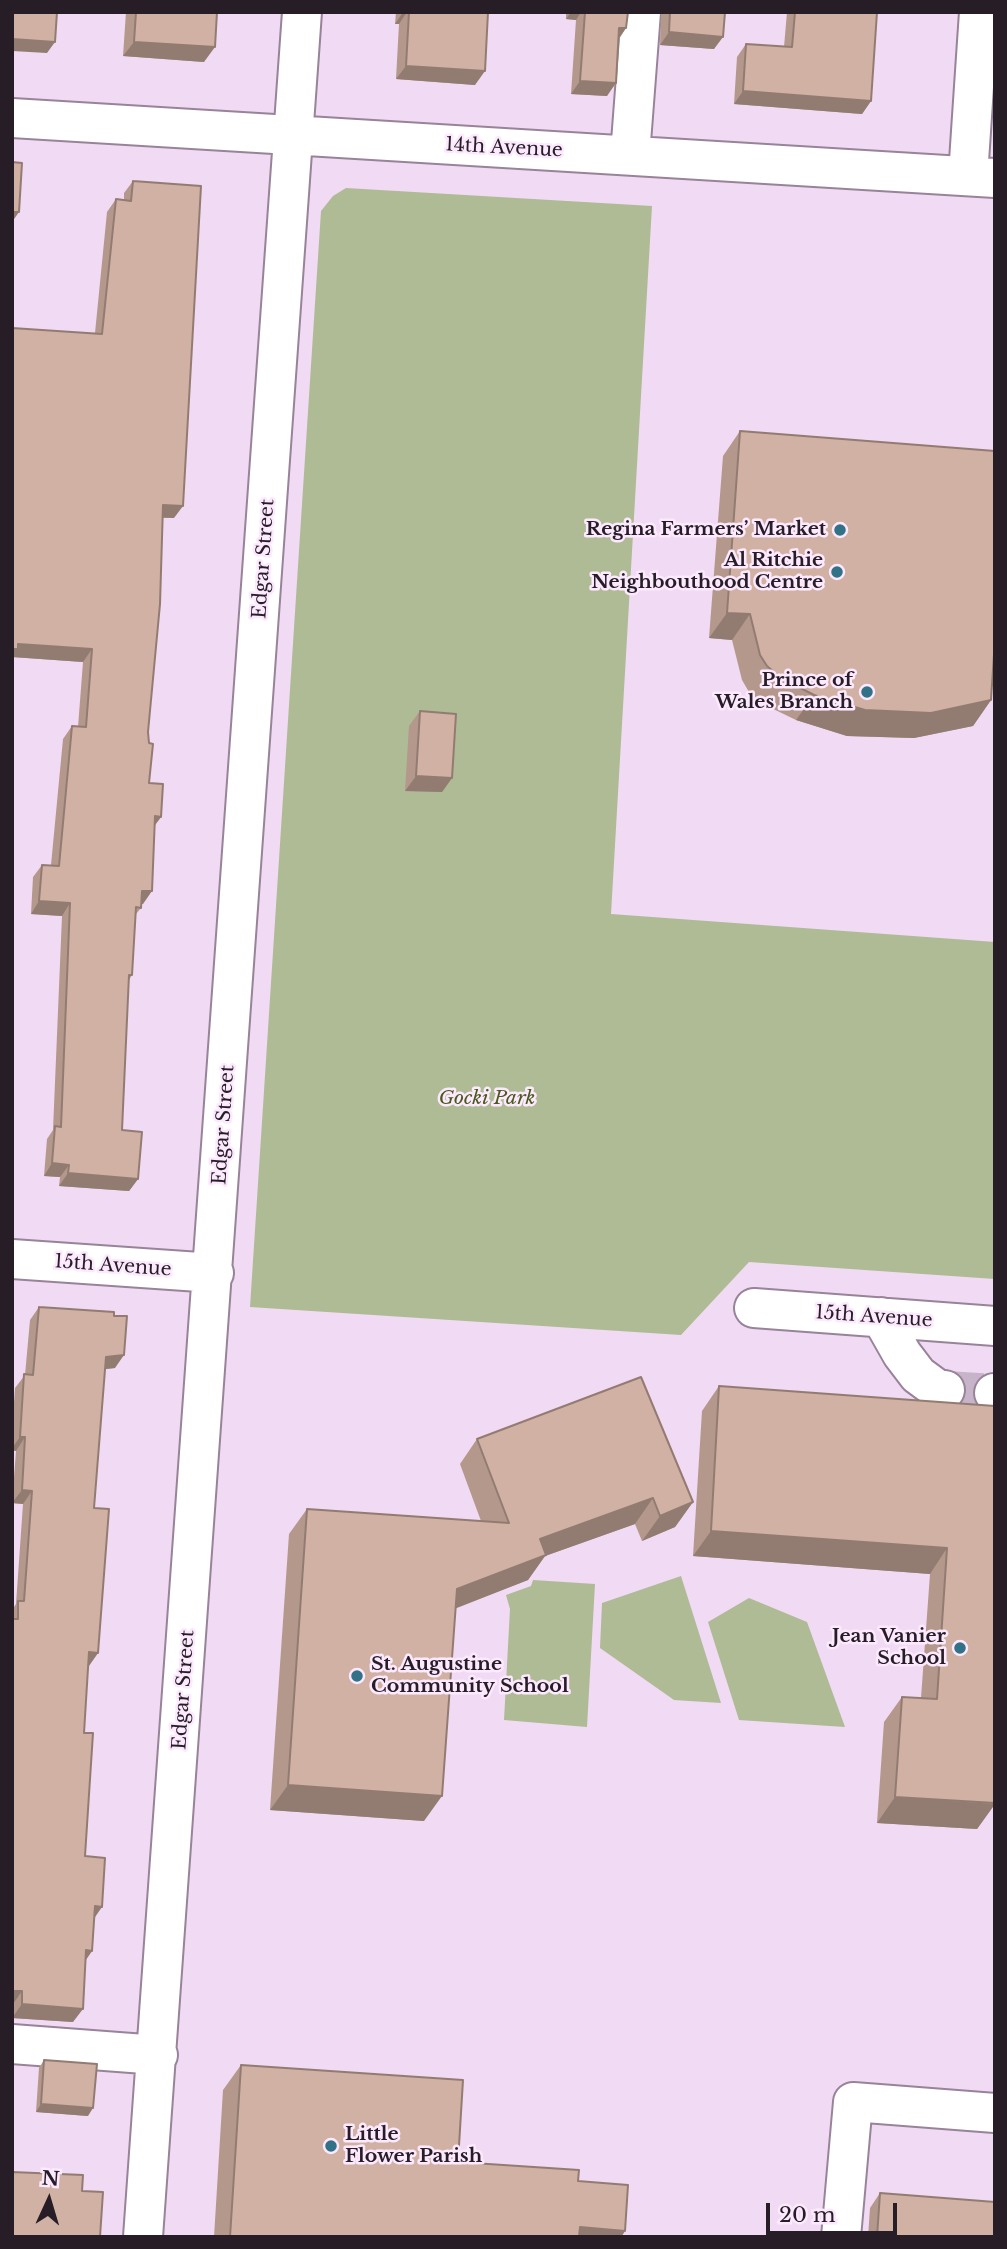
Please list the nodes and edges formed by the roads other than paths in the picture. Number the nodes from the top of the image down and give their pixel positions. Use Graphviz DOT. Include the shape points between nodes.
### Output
graph roads {
  1 [pos="302,12"];
  2 [pos="640,12"];
  3 [pos="979,12"];
  4 [pos="12,118"];
  5 [pos="293,136"];
  6 [pos="630,155"];
  7 [pos="981,177"];
  8 [pos="12,1259"];
  9 [pos="214,1273"];
  10 [pos="754,1308"];
  11 [pos="881,1317"];
  12 [pos="995,1326"];
  13 [pos="945,1390"];
  14 [pos="12,2044"];
  15 [pos="158,2055"];
  16 [pos="995,2113"];
  17 [pos="144,2237"];
  18 [pos="841,2237"];
  1 -- 5 [label="street, Edgar Street"];
  2 -- 6 [label="street"];
  3 -- 7 [label="street"];
  4 -- 5 [label="street, 14th Avenue"];
  5 -- 6 [label="street, 14th Avenue"];
  5 -- 9 [label="street, Edgar Street"];
  6 -- 7 [label="street, 14th Avenue"];
  8 -- 9 [label="street, 15th Avenue"];
  9 -- 15 [label="street, Edgar Street"];
  10 -- 11 [label="street, 15th Avenue"];
  11 -- 12 [label="street, 15th Avenue"];
  11 -- 13 [label="street" via="918,1375"];
  14 -- 15 [label="street"];
  15 -- 17 [label="street, Edgar Street"];
  16 -- 18 [label="street" via="853,2102"];
}
